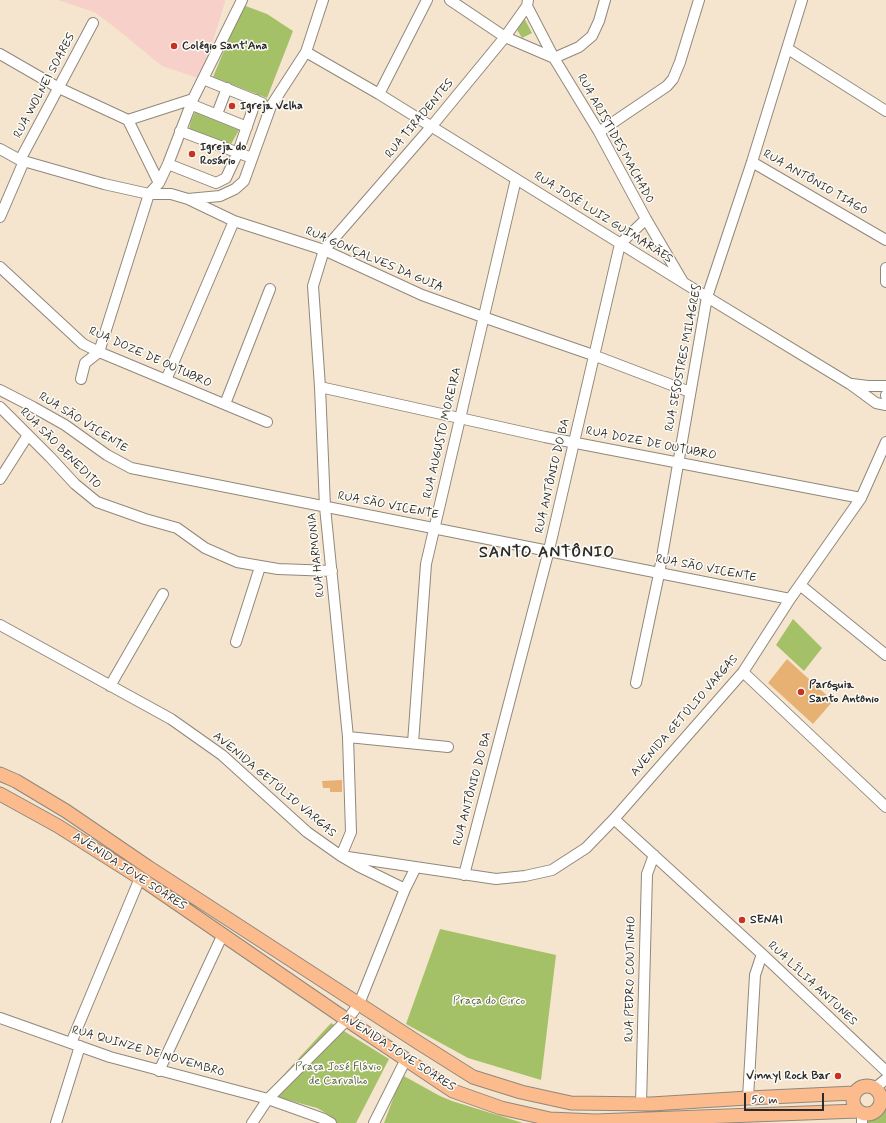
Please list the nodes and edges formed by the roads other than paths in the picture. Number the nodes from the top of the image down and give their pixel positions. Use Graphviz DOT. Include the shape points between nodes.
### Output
graph roads {
  1 [pos="242,0"];
  2 [pos="323,0"];
  3 [pos="427,0"];
  4 [pos="450,0"];
  5 [pos="605,0"];
  6 [pos="699,0"];
  7 [pos="802,0"];
  8 [pos="527,3"];
  9 [pos="93,23"];
  10 [pos="505,37"];
  11 [pos="788,49"];
  12 [pos="306,52"];
  13 [pos="0,54"];
  14 [pos="554,58"];
  15 [pos="203,79"];
  16 [pos="59,88"];
  17 [pos="227,88"];
  18 [pos="379,94"];
  19 [pos="256,100"];
  20 [pos="192,101"];
  21 [pos="271,106"];
  22 [pos="886,111"];
  23 [pos="216,114"];
  24 [pos="128,120"];
  25 [pos="247,127"];
  26 [pos="431,127"];
  27 [pos="180,131"];
  28 [pos="599,132"];
  29 [pos="0,149"];
  30 [pos="238,152"];
  31 [pos="252,158"];
  32 [pos="22,161"];
  33 [pos="752,162"];
  34 [pos="168,164"];
  35 [pos="516,179"];
  36 [pos="159,183"];
  37 [pos="149,194"];
  38 [pos="188,199"];
  39 [pos="0,217"];
  40 [pos="646,219"];
  41 [pos="234,221"];
  42 [pos="886,240"];
  43 [pos="620,244"];
  44 [pos="324,250"];
  45 [pos="0,267"];
  46 [pos="886,268"];
  47 [pos="886,282"];
  48 [pos="684,283"];
  49 [pos="270,289"];
  50 [pos="707,297"];
  51 [pos="483,317"];
  52 [pos="100,352"];
  53 [pos="593,355"];
  54 [pos="81,379"];
  55 [pos="166,380"];
  56 [pos="850,384"];
  57 [pos="886,386"];
  58 [pos="320,387"];
  59 [pos="0,390"];
  60 [pos="690,392"];
  61 [pos="225,404"];
  62 [pos="886,405"];
  63 [pos="0,407"];
  64 [pos="460,418"];
  65 [pos="267,422"];
  66 [pos="28,435"];
  67 [pos="574,442"];
  68 [pos="886,442"];
  69 [pos="678,463"];
  70 [pos="0,479"];
  71 [pos="861,498"];
  72 [pos="325,507"];
  73 [pos="434,528"];
  74 [pos="549,550"];
  75 [pos="260,567"];
  76 [pos="332,571"];
  77 [pos="659,574"];
  78 [pos="800,585"];
  79 [pos="163,594"];
  80 [pos="790,599"];
  81 [pos="0,625"];
  82 [pos="236,642"];
  83 [pos="886,655"];
  84 [pos="743,672"];
  85 [pos="636,683"];
  86 [pos="110,686"];
  87 [pos="348,737"];
  88 [pos="413,743"];
  89 [pos="448,747"];
  90 [pos="0,774"];
  91 [pos="0,794"];
  92 [pos="886,807"];
  93 [pos="614,819"];
  94 [pos="654,855"];
  95 [pos="341,856"];
  96 [pos="416,866"];
  97 [pos="464,875"];
  98 [pos="140,878"];
  99 [pos="405,889"];
  100 [pos="223,934"];
  101 [pos="762,954"];
  102 [pos="359,1004"];
  103 [pos="0,1018"];
  104 [pos="347,1020"];
  105 [pos="75,1045"];
  106 [pos="406,1059"];
  107 [pos="159,1071"];
  108 [pos="886,1071"];
  109 [pos="886,1079"];
  110 [pos="880,1090"];
  111 [pos="854,1093"];
  112 [pos="748,1098"];
  113 [pos="268,1099"];
  114 [pos="641,1104"];
  115 [pos="882,1107"];
  116 [pos="860,1116"];
  117 [pos="618,1122"];
  118 [pos="56,1123"];
  119 [pos="252,1123"];
  120 [pos="331,1123"];
  121 [pos="374,1123"];
  1 -- 15 [label="street"];
  2 -- 12 [label="street"];
  3 -- 18 [label="street"];
  4 -- 10 [label="street"];
  5 -- 14 [label="street" via="592,36 579,47"];
  6 -- 28 [label="street" via="673,79 667,86"];
  7 -- 11 [label="street, RUA SESOSTRES MILAGRES"];
  8 -- 10 [label="street, RUA TIRADENTES"];
  8 -- 14 [label="street, RUA ARISTIDES MACHADO"];
  9 -- 16 [label="street, RUA WOLNEI SOARES"];
  10 -- 14 [label="street"];
  10 -- 26 [label="street, RUA TIRADENTES"];
  11 -- 22 [label="street"];
  11 -- 33 [label="street, RUA SESOSTRES MILAGRES"];
  12 -- 18 [label="street, RUA JOSÉ LUIZ GUIMARÃES"];
  12 -- 21 [label="street"];
  13 -- 16 [label="street"];
  14 -- 28 [label="street, RUA ARISTIDES MACHADO"];
  15 -- 17 [label="street"];
  15 -- 20 [label="street"];
  16 -- 24 [label="street"];
  16 -- 32 [label="street, RUA WOLNEI SOARES"];
  17 -- 19 [label="street"];
  17 -- 23 [label="street"];
  18 -- 26 [label="street, RUA JOSÉ LUIZ GUIMARÃES"];
  19 -- 21 [label="street"];
  19 -- 25 [label="street"];
  20 -- 23 [label="street"];
  20 -- 24 [label="street"];
  20 -- 27 [label="street"];
  21 -- 31 [label="street"];
  23 -- 25 [label="street"];
  24 -- 36 [label="street"];
  25 -- 30 [label="street"];
  26 -- 35 [label="street, RUA JOSÉ LUIZ GUIMARÃES"];
  26 -- 44 [label="street, RUA TIRADENTES"];
  27 -- 30 [label="street"];
  27 -- 34 [label="street"];
  28 -- 40 [label="street, RUA ARISTIDES MACHADO"];
  29 -- 32 [label="street, RUA GONÇALVES DA GUIA"];
  30 -- 31 [label="street"];
  30 -- 34 [label="street" via="226,178 216,183"];
  31 -- 38 [label="street" via="244,181 235,189 220,196"];
  32 -- 37 [label="street, RUA GONÇALVES DA GUIA"];
  32 -- 39 [label="street"];
  33 -- 42 [label="street, RUA ANTÔNIO TIAGO"];
  33 -- 50 [label="street, RUA SESOSTRES MILAGRES"];
  34 -- 36 [label="street"];
  35 -- 43 [label="street, RUA JOSÉ LUIZ GUIMARÃES"];
  35 -- 51 [label="street, RUA AUGUSTO MOREIRA"];
  36 -- 37 [label="street"];
  37 -- 38 [label="street, RUA GONÇALVES DA GUIA" via="171,194"];
  37 -- 52 [label="street"];
  38 -- 41 [label="street, RUA GONÇALVES DA GUIA"];
  40 -- 43 [label="street"];
  40 -- 48 [label="street, RUA ARISTIDES MACHADO"];
  41 -- 44 [label="street, RUA GONÇALVES DA GUIA"];
  41 -- 55 [label="street"];
  43 -- 48 [label="street, RUA JOSÉ LUIZ GUIMARÃES"];
  43 -- 53 [label="street, RUA ANTÔNIO DO BA"];
  44 -- 51 [label="street, RUA GONÇALVES DA GUIA" via="422,295"];
  44 -- 58 [label="street, RUA HARMONIA" via="313,286"];
  45 -- 52 [label="street, RUA DOZE DE OUTUBRO" via="83,344"];
  46 -- 47 [label="street"];
  48 -- 50 [label="street, RUA JOSÉ LUIZ GUIMARÃES"];
  49 -- 61 [label="street"];
  50 -- 56 [label="street, RUA JOSÉ LUIZ GUIMARÃES"];
  50 -- 60 [label="street, RUA SESOSTRES MILAGRES"];
  51 -- 53 [label="street, RUA GONÇALVES DA GUIA"];
  51 -- 64 [label="street, RUA AUGUSTO MOREIRA"];
  52 -- 54 [label="street" via="86,363"];
  52 -- 55 [label="street, RUA DOZE DE OUTUBRO"];
  53 -- 60 [label="street, RUA GONÇALVES DA GUIA"];
  53 -- 67 [label="street, RUA ANTÔNIO DO BA"];
  55 -- 61 [label="street, RUA DOZE DE OUTUBRO"];
  56 -- 57 [label="street"];
  56 -- 62 [label="street, RUA JOSÉ LUIZ GUIMARÃES" via="876,403"];
  58 -- 64 [label="street, RUA DOZE DE OUTUBRO"];
  58 -- 72 [label="street, RUA HARMONIA"];
  59 -- 72 [label="street, RUA SÃO VICENTE" via="65,424 107,455 131,468"];
  60 -- 69 [label="street, RUA SESOSTRES MILAGRES"];
  61 -- 65 [label="street, RUA DOZE DE OUTUBRO"];
  63 -- 66 [label="street, RUA SÃO BENEDITO"];
  64 -- 67 [label="street, RUA DOZE DE OUTUBRO"];
  64 -- 73 [label="street, RUA AUGUSTO MOREIRA"];
  66 -- 70 [label="street"];
  66 -- 75 [label="street, RUA SÃO BENEDITO" via="75,484 97,502 177,528 205,548 237,562"];
  67 -- 69 [label="street, RUA DOZE DE OUTUBRO"];
  67 -- 74 [label="street, RUA ANTÔNIO DO BA"];
  68 -- 71 [label="street, AVENIDA GETÚLIO VARGAS"];
  69 -- 71 [label="street, RUA DOZE DE OUTUBRO"];
  69 -- 77 [label="street, RUA SESOSTRES MILAGRES"];
  71 -- 78 [label="street, AVENIDA GETÚLIO VARGAS"];
  72 -- 73 [label="street, RUA SÃO VICENTE"];
  72 -- 76 [label="street, RUA HARMONIA"];
  73 -- 74 [label="street, RUA SÃO VICENTE"];
  73 -- 88 [label="street, RUA AUGUSTO MOREIRA" via="426,564"];
  74 -- 77 [label="street, RUA SÃO VICENTE"];
  74 -- 97 [label="street, RUA ANTÔNIO DO BA"];
  75 -- 76 [label="street, RUA SÃO BENEDITO"];
  75 -- 82 [label="street"];
  76 -- 87 [label="street, RUA HARMONIA"];
  77 -- 80 [label="street, RUA SÃO VICENTE"];
  77 -- 85 [label="street, RUA SESOSTRES MILAGRES"];
  78 -- 80 [label="street, AVENIDA GETÚLIO VARGAS"];
  78 -- 83 [label="street"];
  79 -- 86 [label="street"];
  80 -- 84 [label="street, AVENIDA GETÚLIO VARGAS"];
  81 -- 86 [label="street, AVENIDA GETÚLIO VARGAS"];
  84 -- 92 [label="street"];
  84 -- 93 [label="street, AVENIDA GETÚLIO VARGAS"];
  86 -- 95 [label="street, AVENIDA GETÚLIO VARGAS" via="170,719 222,755 307,832"];
  87 -- 88 [label="street"];
  87 -- 95 [label="street, RUA HARMONIA" via="351,832"];
  88 -- 89 [label="street"];
  90 -- 102 [label="main road, AVENIDA JOVE SOARES" via="66,811"];
  91 -- 98 [label="main road, AVENIDA JOVE SOARES" via="58,826"];
  93 -- 94 [label="street, RUA LÍLIA ANTUNES"];
  93 -- 97 [label="street, AVENIDA GETÚLIO VARGAS" via="586,848 552,870 496,879"];
  94 -- 101 [label="street, RUA LÍLIA ANTUNES"];
  94 -- 114 [label="street, RUA PEDRO COUTINHO" via="646,874"];
  95 -- 96 [label="street, AVENIDA GETÚLIO VARGAS"];
  95 -- 99 [label="street"];
  96 -- 97 [label="street, AVENIDA GETÚLIO VARGAS"];
  96 -- 99 [label="street"];
  98 -- 100 [label="main road, AVENIDA JOVE SOARES"];
  98 -- 105 [label="street"];
  99 -- 102 [label="street"];
  100 -- 104 [label="main road, AVENIDA JOVE SOARES"];
  100 -- 107 [label="street"];
  101 -- 108 [label="street, RUA LÍLIA ANTUNES"];
  101 -- 112 [label="street" via="755,975"];
  102 -- 104 [label="street"];
  102 -- 114 [label="main road, AVENIDA JOVE SOARES" via="473,1077 521,1092 571,1103"];
  103 -- 105 [label="street, RUA QUINZE DE NOVEMBRO"];
  104 -- 106 [label="main road, AVENIDA JOVE SOARES"];
  104 -- 113 [label="street"];
  105 -- 107 [label="street, RUA QUINZE DE NOVEMBRO"];
  105 -- 118 [label="street"];
  106 -- 117 [label="main road, AVENIDA JOVE SOARES" via="453,1091 500,1108 550,1119"];
  106 -- 121 [label="street"];
  107 -- 113 [label="street, RUA QUINZE DE NOVEMBRO"];
  109 -- 110 [label="street"];
  110 -- 111 [label="main road" via="870,1086 861,1087"];
  110 -- 115 [label="main road"];
  111 -- 112 [label="main road, AVENIDA JOVE SOARES"];
  111 -- 116 [label="main road" via="853,1103"];
  112 -- 114 [label="main road, AVENIDA JOVE SOARES"];
  113 -- 119 [label="street"];
  113 -- 120 [label="street, RUA QUINZE DE NOVEMBRO"];
  115 -- 116 [label="main road" via="871,1114"];
  116 -- 117 [label="main road, AVENIDA JOVE SOARES"];
}
